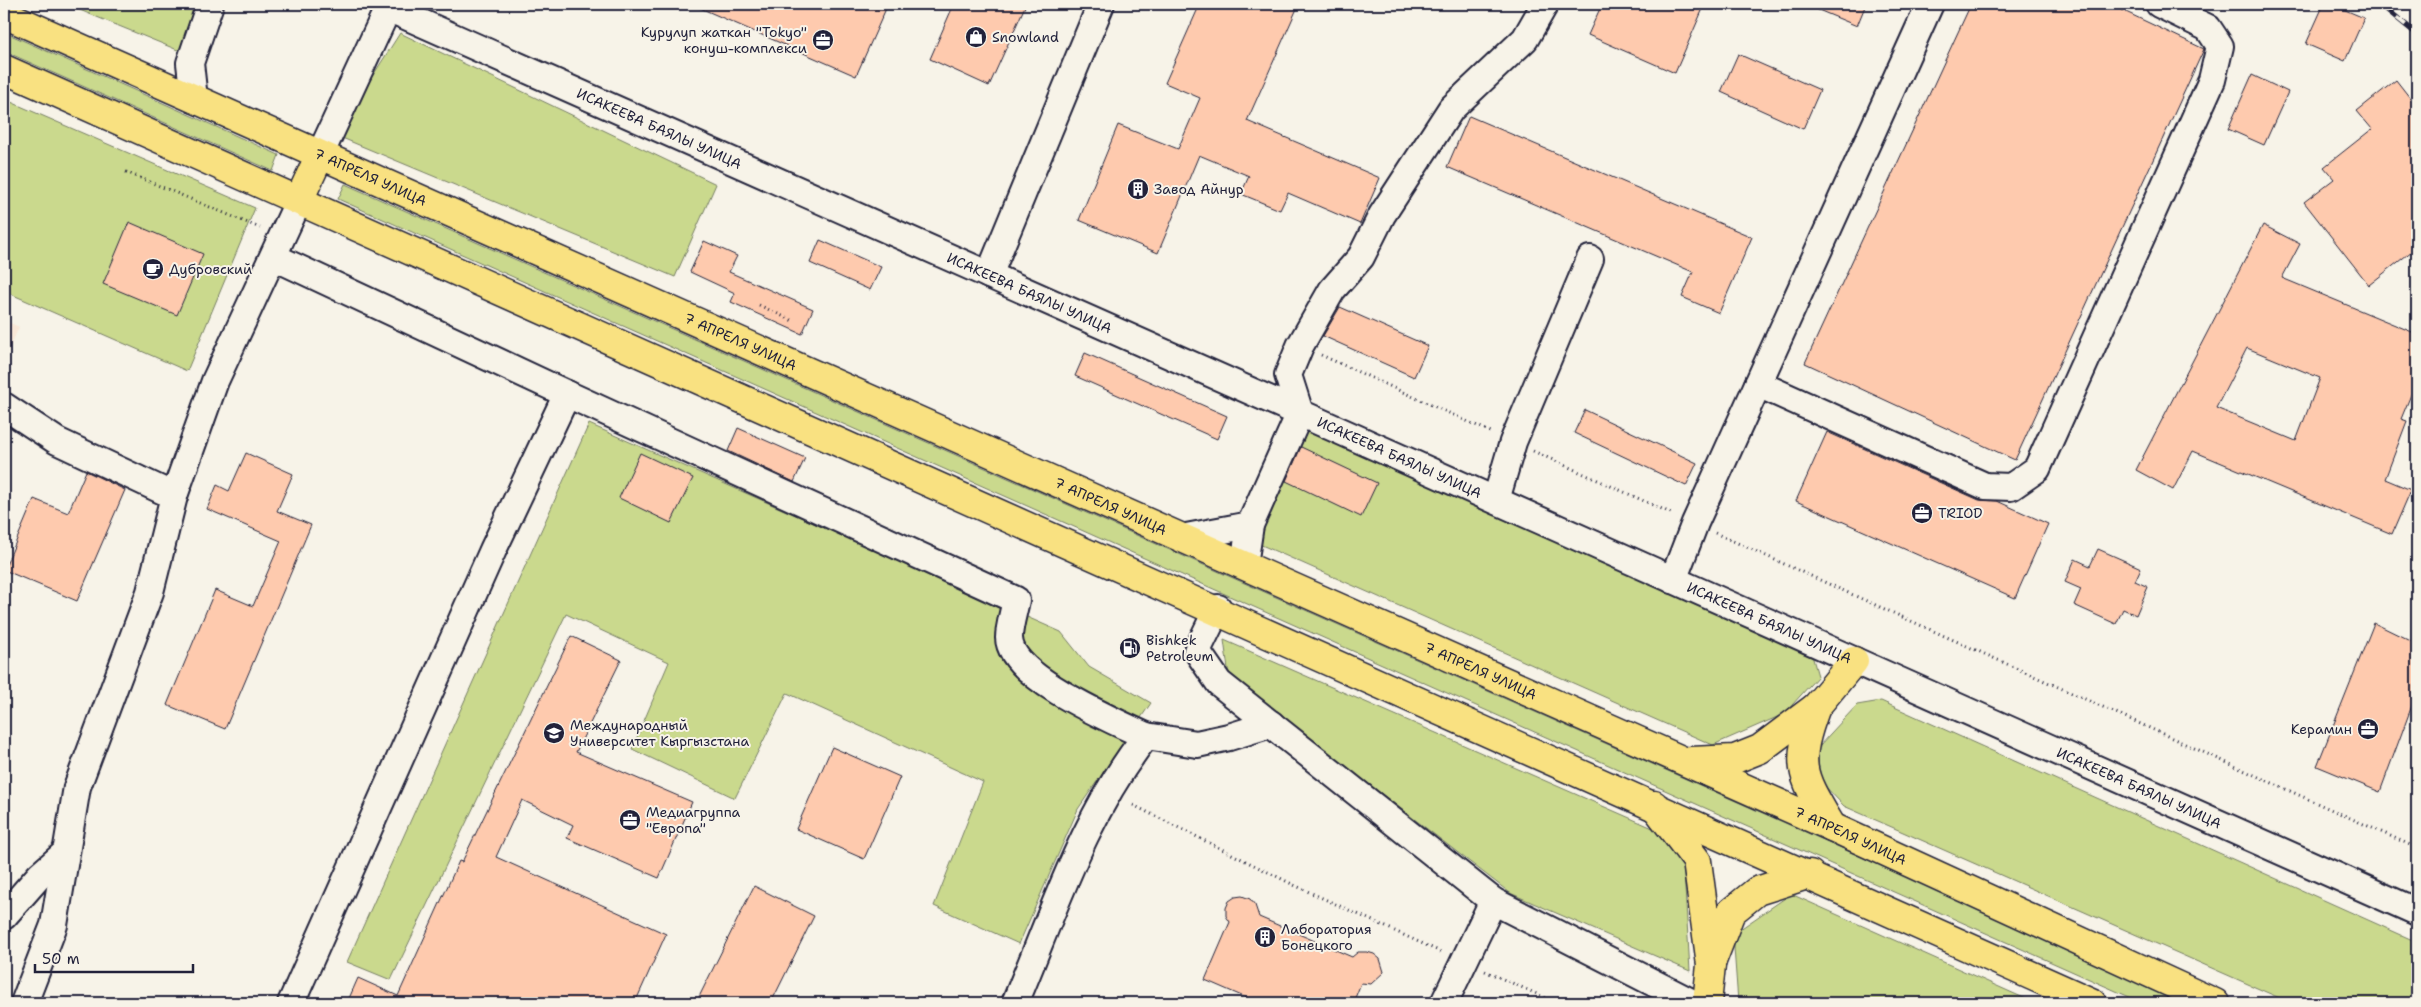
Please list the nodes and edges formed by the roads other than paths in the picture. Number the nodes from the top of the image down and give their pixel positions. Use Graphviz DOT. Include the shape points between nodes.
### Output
graph roads {
  1 [pos="210,4"];
  2 [pos="1101,4"];
  3 [pos="1545,4"];
  4 [pos="1930,4"];
  5 [pos="2159,4"];
  6 [pos="385,6"];
  7 [pos="4,14"];
  8 [pos="4,69"];
  9 [pos="194,99"];
  10 [pos="320,155"];
  11 [pos="299,200"];
  12 [pos="278,247"];
  13 [pos="1590,259"];
  14 [pos="989,275"];
  15 [pos="1758,384"];
  16 [pos="567,394"];
  17 [pos="5,410"];
  18 [pos="1300,413"];
  19 [pos="174,496"];
  20 [pos="1496,500"];
  21 [pos="1250,525"];
  22 [pos="1181,538"];
  23 [pos="1244,565"];
  24 [pos="1673,580"];
  25 [pos="1218,608"];
  26 [pos="1854,661"];
  27 [pos="1816,706"];
  28 [pos="1271,724"];
  29 [pos="1146,736"];
  30 [pos="1683,762"];
  31 [pos="1652,803"];
  32 [pos="1832,827"];
  33 [pos="65,853"];
  34 [pos="1810,874"];
  35 [pos="1493,901"];
  36 [pos="2417,912"];
  37 [pos="4,916"];
  38 [pos="1711,965"];
  39 [pos="24,1003"];
  40 [pos="291,1003"];
  41 [pos="1015,1003"];
  42 [pos="1444,1003"];
  43 [pos="1693,1003"];
  44 [pos="1707,1003"];
  45 [pos="2093,1003"];
  46 [pos="2215,1003"];
  1 -- 9 [label="street" via="190,64"];
  2 -- 14 [label="street"];
  3 -- 18 [label="street" via="1526,39 1451,109 1382,215 1362,257 1332,290 1300,346 1288,375"];
  4 -- 15 [label="street"];
  5 -- 15 [label="street" via="2208,28 2220,46 2212,80 2037,469 2011,487 1984,486"];
  6 -- 10 [label="street"];
  6 -- 14 [label="street, ИСАКЕЕВА БАЯЛЫ УЛИЦА"];
  7 -- 9 [label="main road, 7 АПРЕЛЯ УЛИЦА"];
  8 -- 11 [label="main road"];
  9 -- 10 [label="main road, 7 АПРЕЛЯ УЛИЦА"];
  10 -- 11 [label="main road"];
  10 -- 22 [label="main road, 7 АПРЕЛЯ УЛИЦА"];
  11 -- 12 [label="street"];
  11 -- 25 [label="main road"];
  12 -- 16 [label="street"];
  12 -- 19 [label="street" via="215,382"];
  13 -- 20 [label="street" via="1513,442"];
  14 -- 18 [label="street, ИСАКЕЕВА БАЯЛЫ УЛИЦА"];
  15 -- 24 [label="street"];
  16 -- 29 [label="street" via="1016,600 1009,639 1020,662 1058,692"];
  16 -- 40 [label="street" via="493,550"];
  17 -- 19 [label="street" via="57,441"];
  18 -- 20 [label="street, ИСАКЕЕВА БАЯЛЫ УЛИЦА"];
  18 -- 21 [label="street"];
  19 -- 33 [label="street" via="150,592 77,787"];
  20 -- 24 [label="street, ИСАКЕЕВА БАЯЛЫ УЛИЦА"];
  21 -- 22 [label="street"];
  21 -- 23 [label="street"];
  22 -- 23 [label="main road, 7 АПРЕЛЯ УЛИЦА"];
  23 -- 30 [label="main road, 7 АПРЕЛЯ УЛИЦА"];
  24 -- 26 [label="street, ИСАКЕЕВА БАЯЛЫ УЛИЦА"];
  25 -- 28 [label="street" via="1197,651 1219,683"];
  25 -- 31 [label="main road"];
  26 -- 27 [label="main road"];
  26 -- 36 [label="street, ИСАКЕЕВА БАЯЛЫ УЛИЦА"];
  27 -- 30 [label="main road" via="1760,749 1735,759"];
  27 -- 32 [label="main road" via="1804,740 1802,763 1809,788"];
  28 -- 29 [label="street" via="1197,744"];
  28 -- 35 [label="street"];
  29 -- 41 [label="street" via="1127,759 1095,813"];
  30 -- 32 [label="main road, 7 АПРЕЛЯ УЛИЦА"];
  31 -- 34 [label="main road"];
  31 -- 38 [label="main road" via="1697,861"];
  32 -- 46 [label="main road, 7 АПРЕЛЯ УЛИЦА"];
  33 -- 37 [label="street" via="40,875"];
  33 -- 39 [label="street" via="54,925"];
  34 -- 38 [label="main road" via="1757,891 1731,912"];
  34 -- 45 [label="main road"];
  35 -- 42 [label="street"];
  35 -- 43 [label="street"];
  38 -- 44 [label="main road"];
}
